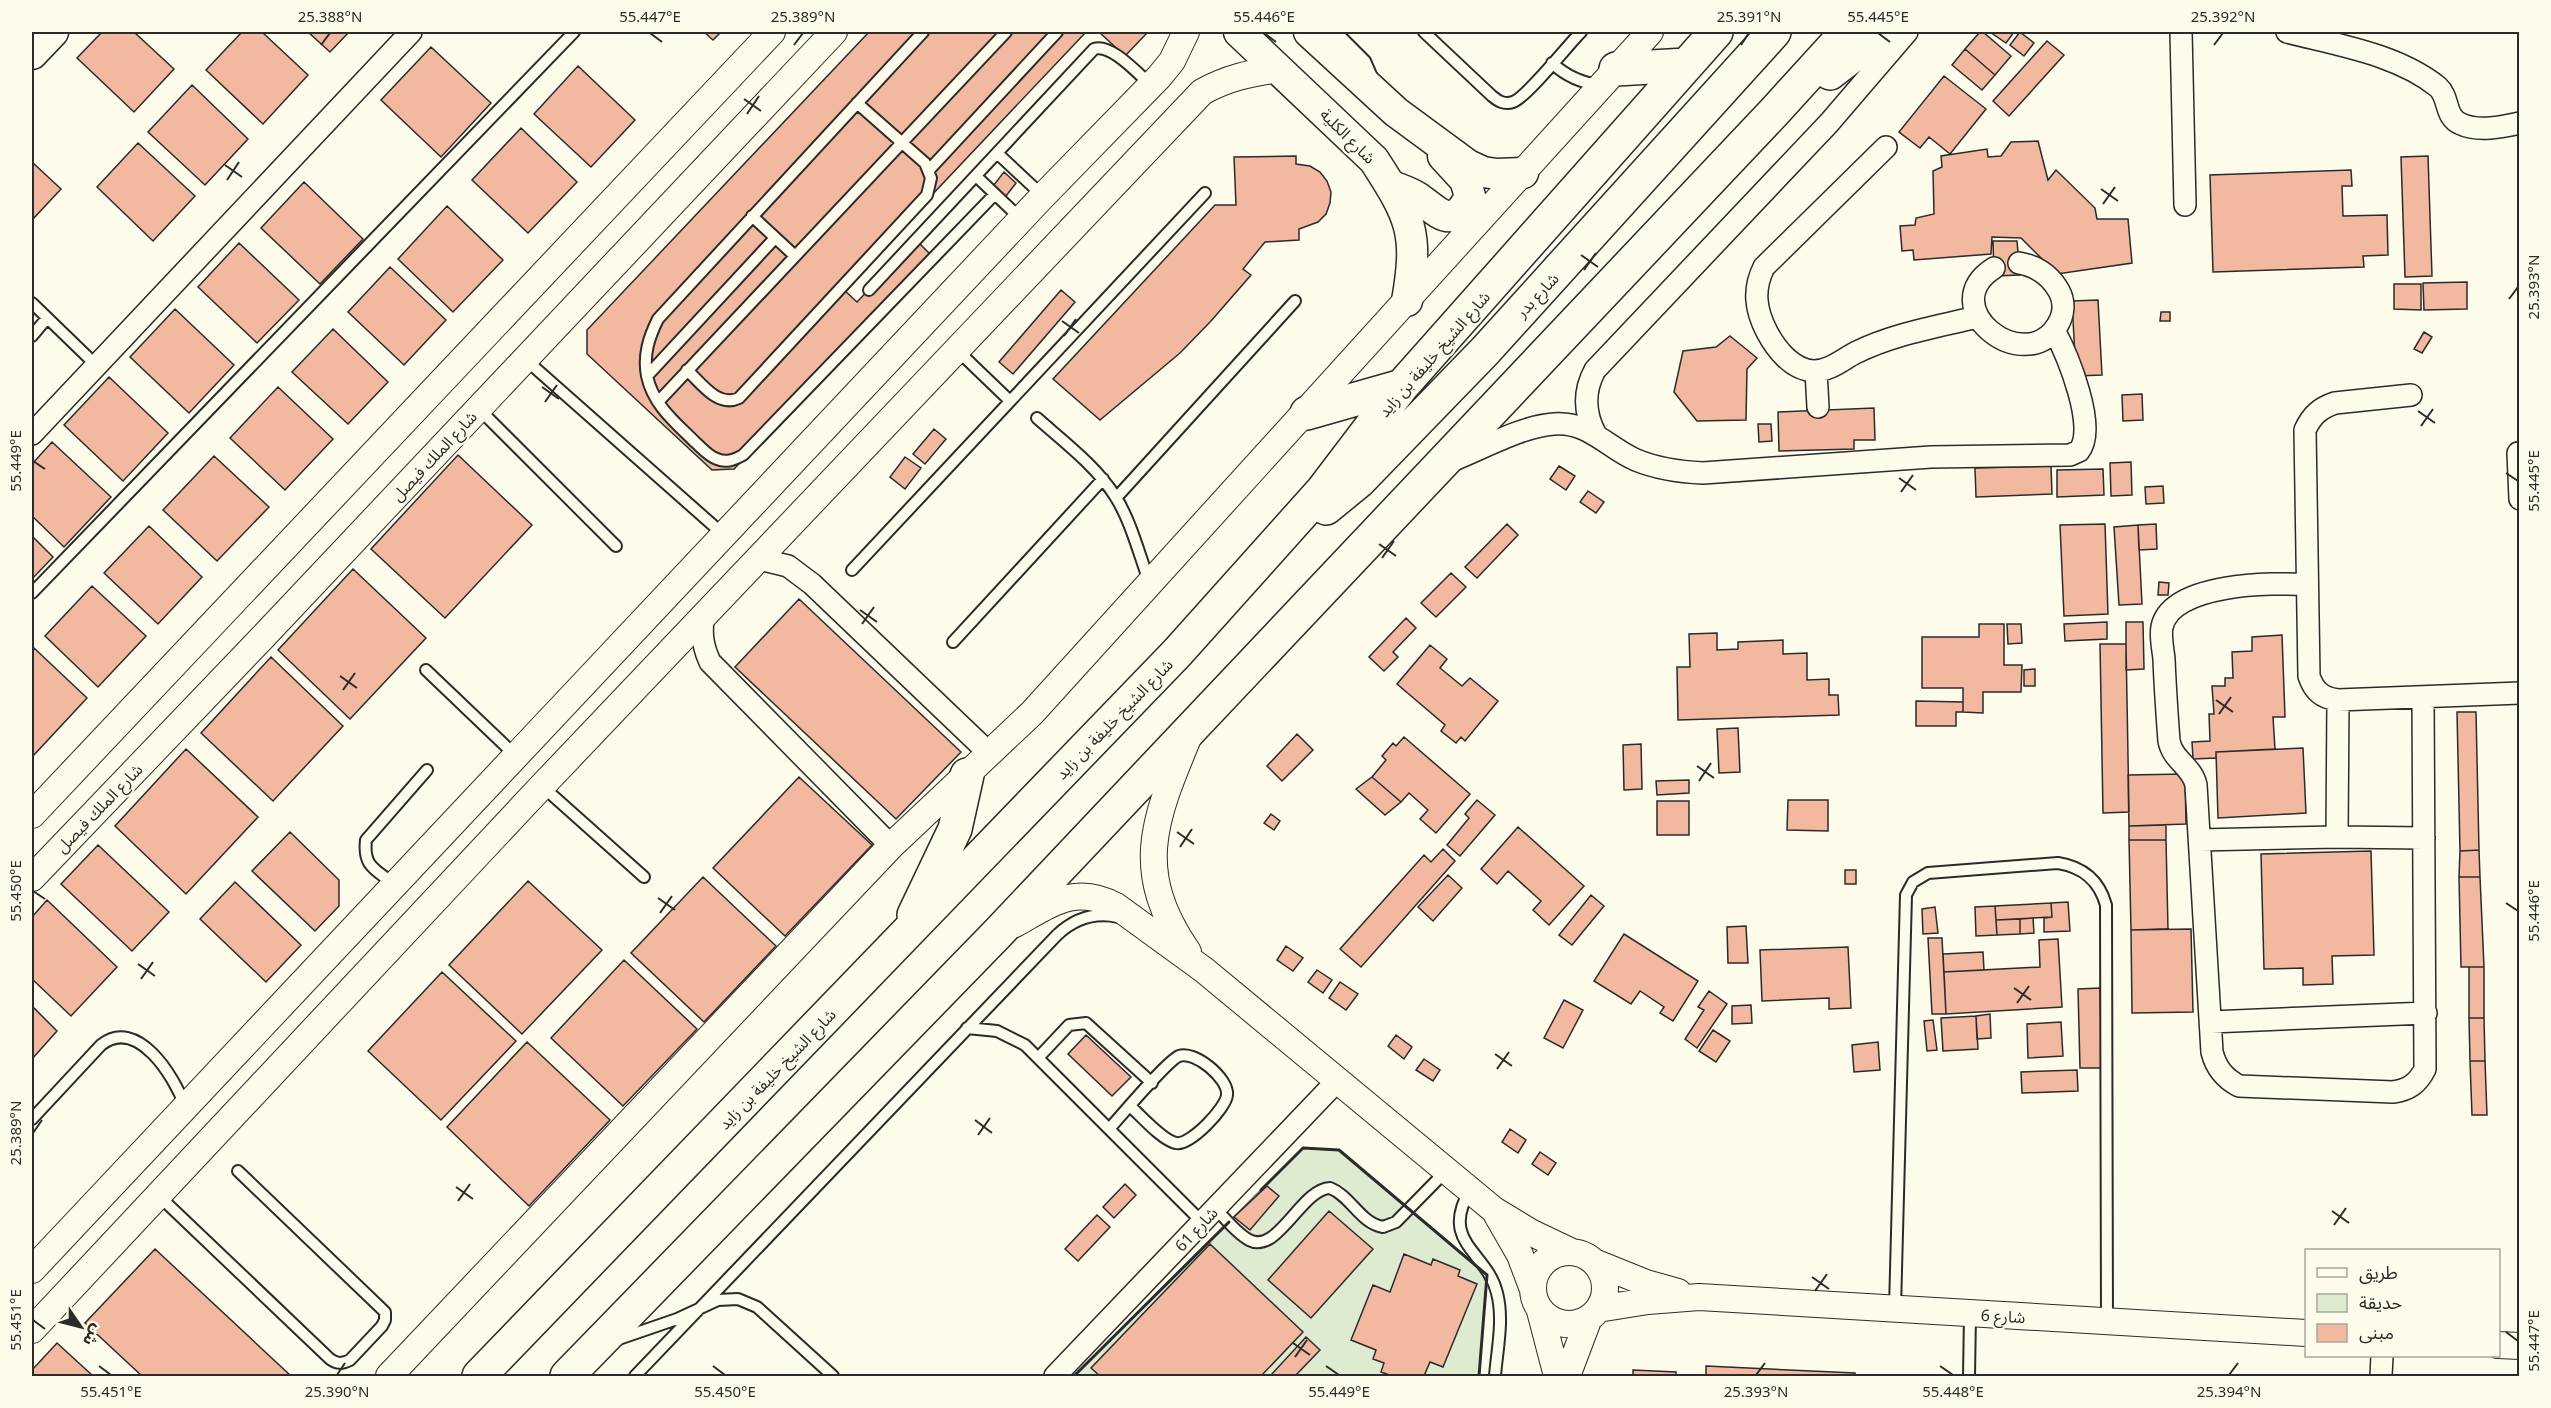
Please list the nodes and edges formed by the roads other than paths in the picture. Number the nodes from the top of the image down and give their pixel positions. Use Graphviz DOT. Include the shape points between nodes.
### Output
graph roads {
  1 [pos="53,32"];
  2 [pos="411,32"];
  3 [pos="574,32"];
  4 [pos="772,32"];
  5 [pos="834,32"];
  6 [pos="923,32"];
  7 [pos="1006,32"];
  8 [pos="1057,32"];
  9 [pos="1186,32"];
  10 [pos="1239,32"];
  11 [pos="1309,32"];
  12 [pos="1336,32"];
  13 [pos="1424,32"];
  14 [pos="1581,32"];
  15 [pos="1650,32"];
  16 [pos="1716,32"];
  17 [pos="1774,32"];
  18 [pos="1848,32"];
  19 [pos="1883,32"];
  20 [pos="1906,32"];
  21 [pos="2181,32"];
  22 [pos="2288,32"];
  23 [pos="32,54"];
  24 [pos="1552,63"];
  25 [pos="1686,65"];
  26 [pos="1279,69"];
  27 [pos="1608,77"];
  28 [pos="1151,86"];
  29 [pos="1374,92"];
  30 [pos="857,103"];
  31 [pos="1776,110"];
  32 [pos="2520,123"];
  33 [pos="1434,142"];
  34 [pos="901,143"];
  35 [pos="1886,147"];
  36 [pos="997,153"];
  37 [pos="929,170"];
  38 [pos="1523,174"];
  39 [pos="976,176"];
  40 [pos="1390,185"];
  41 [pos="1205,193"];
  42 [pos="995,194"];
  43 [pos="1043,196"];
  44 [pos="2185,205"];
  45 [pos="752,216"];
  46 [pos="1022,219"];
  47 [pos="1078,223"];
  48 [pos="775,238"];
  49 [pos="795,256"];
  50 [pos="2019,263"];
  51 [pos="1994,268"];
  52 [pos="869,290"];
  53 [pos="1295,301"];
  54 [pos="1407,301"];
  55 [pos="32,303"];
  56 [pos="1977,317"];
  57 [pos="47,318"];
  58 [pos="2054,330"];
  59 [pos="32,336"];
  60 [pos="958,351"];
  61 [pos="525,359"];
  62 [pos="96,366"];
  63 [pos="687,370"];
  64 [pos="1815,371"];
  65 [pos="647,376"];
  66 [pos="1402,387"];
  67 [pos="2411,395"];
  68 [pos="1010,400"];
  69 [pos="658,402"];
  70 [pos="1818,407"];
  71 [pos="478,409"];
  72 [pos="1307,412"];
  73 [pos="1037,418"];
  74 [pos="32,435"];
  75 [pos="1596,435"];
  76 [pos="2518,453"];
  77 [pos="1442,465"];
  78 [pos="1103,479"];
  79 [pos="1116,498"];
  80 [pos="2520,499"];
  81 [pos="724,535"];
  82 [pos="1281,538"];
  83 [pos="616,546"];
  84 [pos="759,560"];
  85 [pos="852,570"];
  86 [pos="1150,585"];
  87 [pos="2307,585"];
  88 [pos="32,593"];
  89 [pos="703,619"];
  90 [pos="953,642"];
  91 [pos="426,670"];
  92 [pos="2520,693"];
  93 [pos="2423,697"];
  94 [pos="2338,700"];
  95 [pos="1194,723"];
  96 [pos="515,756"];
  97 [pos="978,764"];
  98 [pos="427,770"];
  99 [pos="542,786"];
  100 [pos="33,811"];
  101 [pos="2337,837"];
  102 [pos="2424,838"];
  103 [pos="2200,840"];
  104 [pos="891,846"];
  105 [pos="644,877"];
  106 [pos="32,878"];
  107 [pos="394,884"];
  108 [pos="1138,922"];
  109 [pos="998,933"];
  110 [pos="901,941"];
  111 [pos="1204,970"];
  112 [pos="2426,1013"];
  113 [pos="2211,1022"];
  114 [pos="967,1028"];
  115 [pos="232,1056"];
  116 [pos="1038,1058"];
  117 [pos="1337,1081"];
  118 [pos="1152,1083"];
  119 [pos="261,1084"];
  120 [pos="185,1106"];
  121 [pos="1130,1106"];
  122 [pos="32,1119"];
  123 [pos="1109,1129"];
  124 [pos="1446,1170"];
  125 [pos="238,1171"];
  126 [pos="1470,1190"];
  127 [pos="158,1195"];
  128 [pos="1494,1209"];
  129 [pos="1209,1215"];
  130 [pos="40,1255"];
  131 [pos="1583,1257"];
  132 [pos="1532,1287"];
  133 [pos="1699,1297"];
  134 [pos="699,1308"];
  135 [pos="1895,1310"];
  136 [pos="1540,1311"];
  137 [pos="1593,1314"];
  138 [pos="1970,1314"];
  139 [pos="2107,1322"];
  140 [pos="32,1330"];
  141 [pos="2305,1333"];
  142 [pos="598,1344"];
  143 [pos="2500,1345"];
  144 [pos="2520,1346"];
  145 [pos="2382,1357"];
  146 [pos="389,1377"];
  147 [pos="479,1377"];
  148 [pos="567,1377"];
  149 [pos="635,1377"];
  150 [pos="833,1377"];
  151 [pos="1055,1377"];
  152 [pos="1495,1377"];
  153 [pos="1557,1377"];
  154 [pos="1567,1377"];
  155 [pos="1968,1377"];
  156 [pos="2381,1377"];
  1 -- 23 [label="main road"];
  2 -- 62 [label="street"];
  3 -- 88 [label="lane"];
  4 -- 100 [label="street"];
  5 -- 61 [label="street, شارع الملك فيصل"];
  6 -- 30 [label="lane"];
  7 -- 34 [label="lane"];
  8 -- 37 [label="lane"];
  9 -- 28 [label="street" via="1172,61"];
  10 -- 26 [label="main road, شارع الكلية"];
  11 -- 29 [label="main road"];
  12 -- 29 [label="lane" via="1365,61"];
  13 -- 24 [label="lane" via="1492,96 1506,103 1521,98"];
  14 -- 24 [label="lane"];
  15 -- 27 [label="street"];
  16 -- 25 [label="main road, شارع الشيخ خليفة بن زايد"];
  17 -- 82 [label="main road, شارع بدر" via="1580,248 1382,458 1335,502"];
  18 -- 31 [label="main road"];
  19 -- 31 [label="main road"];
  20 -- 75 [label="street" via="1828,123 1595,370 1586,402"];
  21 -- 44 [label="street"];
  22 -- 32 [label="street" via="2369,54 2416,74 2438,87 2451,117 2463,125"];
  24 -- 27 [label="lane" via="1579,81"];
  25 -- 27 [label="main road"];
  25 -- 66 [label="main road, شارع الشيخ خليفة بن زايد"];
  26 -- 40 [label="main road, شارع الكلية" via="1374,160"];
  26 -- 47 [label="street" via="1245,74 1203,92"];
  27 -- 38 [label="street"];
  28 -- 36 [label="lane" via="1110,50 1094,49"];
  28 -- 43 [label="street"];
  29 -- 33 [label="main road"];
  30 -- 34 [label="lane"];
  30 -- 45 [label="lane"];
  31 -- 77 [label="main road"];
  33 -- 38 [label="main road" via="1483,171"];
  33 -- 40 [label="main road" via="1468,188 1470,196 1462,207 1450,216 1438,215 1417,198"];
  34 -- 37 [label="lane"];
  34 -- 49 [label="lane"];
  35 -- 64 [label="street" via="1771,257 1759,277 1756,300 1770,339 1794,364"];
  36 -- 39 [label="lane"];
  36 -- 43 [label="lane"];
  37 -- 63 [label="lane" via="927,195 739,398 718,399"];
  38 -- 54 [label="street"];
  39 -- 42 [label="lane"];
  39 -- 52 [label="lane"];
  40 -- 54 [label="main road, شارع الكلية" via="1409,222 1413,243 1414,264"];
  41 -- 68 [label="lane"];
  42 -- 46 [label="lane"];
  42 -- 69 [label="lane" via="743,455 726,461 712,458"];
  43 -- 46 [label="street"];
  43 -- 47 [label="street" via="1062,194 1069,199 1078,214"];
  45 -- 48 [label="lane"];
  45 -- 65 [label="lane" via="658,318 647,346"];
  46 -- 81 [label="street"];
  47 -- 60 [label="street"];
  48 -- 49 [label="lane"];
  48 -- 65 [label="lane"];
  49 -- 63 [label="lane"];
  50 -- 58 [label="street" via="2043,273 2061,294 2062,313"];
  51 -- 56 [label="street" via="1978,286 1974,301"];
  53 -- 79 [label="lane"];
  54 -- 72 [label="street"];
  55 -- 57 [label="lane"];
  56 -- 58 [label="street" via="1992,334 2012,343 2035,342"];
  56 -- 64 [label="street" via="1896,337 1830,368"];
  57 -- 59 [label="lane"];
  57 -- 62 [label="lane"];
  58 -- 75 [label="street" via="2078,387 2086,436 2079,451 2070,456 1965,455 1680,472 1635,460"];
  60 -- 68 [label="lane"];
  60 -- 84 [label="street"];
  61 -- 71 [label="street, شارع الملك فيصل"];
  61 -- 81 [label="lane"];
  62 -- 74 [label="street"];
  63 -- 69 [label="lane"];
  64 -- 70 [label="street"];
  65 -- 69 [label="lane"];
  66 -- 72 [label="main road"];
  66 -- 82 [label="main road, شارع الشيخ خليفة بن زايد"];
  67 -- 87 [label="street" via="2335,403 2309,420 2304,440"];
  68 -- 85 [label="lane"];
  71 -- 83 [label="lane"];
  71 -- 106 [label="street, شارع الملك فيصل"];
  72 -- 86 [label="street"];
  73 -- 78 [label="lane"];
  75 -- 77 [label="street" via="1570,425 1542,426"];
  76 -- 80 [label="street"];
  77 -- 95 [label="main road"];
  78 -- 79 [label="lane"];
  78 -- 90 [label="lane"];
  79 -- 86 [label="lane"];
  81 -- 96 [label="street"];
  82 -- 110 [label="main road, شارع الشيخ خليفة بن زايد" via="1177,653"];
  84 -- 89 [label="street"];
  84 -- 97 [label="street" via="788,566 812,584"];
  86 -- 97 [label="street" via="1032,713"];
  87 -- 94 [label="street" via="2309,676 2322,696"];
  87 -- 103 [label="street" via="2262,583 2218,590 2174,608 2162,627 2169,741 2173,754 2194,777"];
  89 -- 99 [label="street"];
  89 -- 104 [label="street" via="701,633 710,662"];
  91 -- 96 [label="lane"];
  92 -- 93 [label="street"];
  93 -- 94 [label="street"];
  93 -- 102 [label="street"];
  94 -- 101 [label="street"];
  95 -- 109 [label="main road"];
  95 -- 111 [label="street" via="1160,808 1154,863 1168,918 1189,954"];
  96 -- 107 [label="street"];
  97 -- 104 [label="street"];
  97 -- 110 [label="main road" via="955,829"];
  98 -- 107 [label="lane" via="366,840 364,855 370,865"];
  99 -- 105 [label="lane"];
  99 -- 119 [label="street"];
  101 -- 102 [label="street"];
  101 -- 103 [label="street"];
  102 -- 112 [label="street"];
  103 -- 113 [label="street"];
  104 -- 146 [label="street"];
  107 -- 115 [label="street"];
  108 -- 109 [label="street" via="1104,900 1079,895 1053,903"];
  108 -- 111 [label="street"];
  108 -- 114 [label="lane" via="1092,916 1064,928"];
  109 -- 142 [label="main road"];
  110 -- 147 [label="main road, شارع الشيخ خليفة بن زايد"];
  111 -- 117 [label="street, شارع 6"];
  112 -- 113 [label="street"];
  112 -- 113 [label="street" via="2425,1069 2409,1088 2393,1092 2239,1086 2218,1069 2212,1052"];
  114 -- 116 [label="lane" via="1012,1037"];
  114 -- 134 [label="lane"];
  115 -- 119 [label="street" via="231,1065 238,1080"];
  115 -- 120 [label="street"];
  116 -- 118 [label="lane" via="1069,1025 1086,1023"];
  116 -- 123 [label="lane"];
  117 -- 124 [label="street, شارع 6"];
  117 -- 129 [label="street, شارع 61"];
  118 -- 121 [label="lane"];
  118 -- 121 [label="lane" via="1175,1059 1186,1054 1222,1079 1228,1093 1224,1104 1192,1139 1182,1143 1170,1141"];
  119 -- 127 [label="street"];
  120 -- 122 [label="lane" via="176,1083 161,1064 140,1042 120,1036 101,1045"];
  120 -- 130 [label="street"];
  121 -- 123 [label="lane"];
  123 -- 129 [label="lane"];
  124 -- 126 [label="street, شارع 6"];
  124 -- 129 [label="lane" via="1396,1222 1383,1227 1369,1222 1330,1188 1317,1191 1263,1242 1246,1238"];
  125 -- 127 [label="lane" via="385,1312 382,1326 343,1364 330,1359"];
  126 -- 128 [label="street, شارع 6"];
  126 -- 152 [label="lane" via="1461,1210 1461,1232 1467,1248 1486,1268 1497,1292 1500,1317"];
  127 -- 140 [label="street"];
  128 -- 131 [label="street, شارع 6" via="1532,1233"];
  128 -- 132 [label="street" via="1516,1247"];
  129 -- 151 [label="street, شارع 61"];
  131 -- 132 [label="street" via="1560,1253 1549,1258 1540,1265"];
  131 -- 133 [label="street, شارع 6" via="1646,1283"];
  131 -- 137 [label="street" via="1602,1273 1605,1285 1604,1298"];
  132 -- 136 [label="street"];
  133 -- 135 [label="street, شارع 6"];
  133 -- 137 [label="street, شارع 6" via="1648,1300"];
  134 -- 142 [label="lane"];
  134 -- 149 [label="lane"];
  134 -- 150 [label="lane" via="728,1298 748,1302"];
  135 -- 138 [label="street, شارع 6"];
  135 -- 139 [label="lane" via="1906,895 1913,882 1928,873 2058,863 2090,876 2106,905"];
  136 -- 137 [label="street" via="1558,1323 1569,1324"];
  136 -- 153 [label="street"];
  137 -- 154 [label="street"];
  138 -- 139 [label="street, شارع 6"];
  138 -- 155 [label="lane"];
  139 -- 141 [label="street, شارع 6"];
  142 -- 148 [label="main road"];
  143 -- 144 [label="street"];
  145 -- 156 [label="street"];
}
